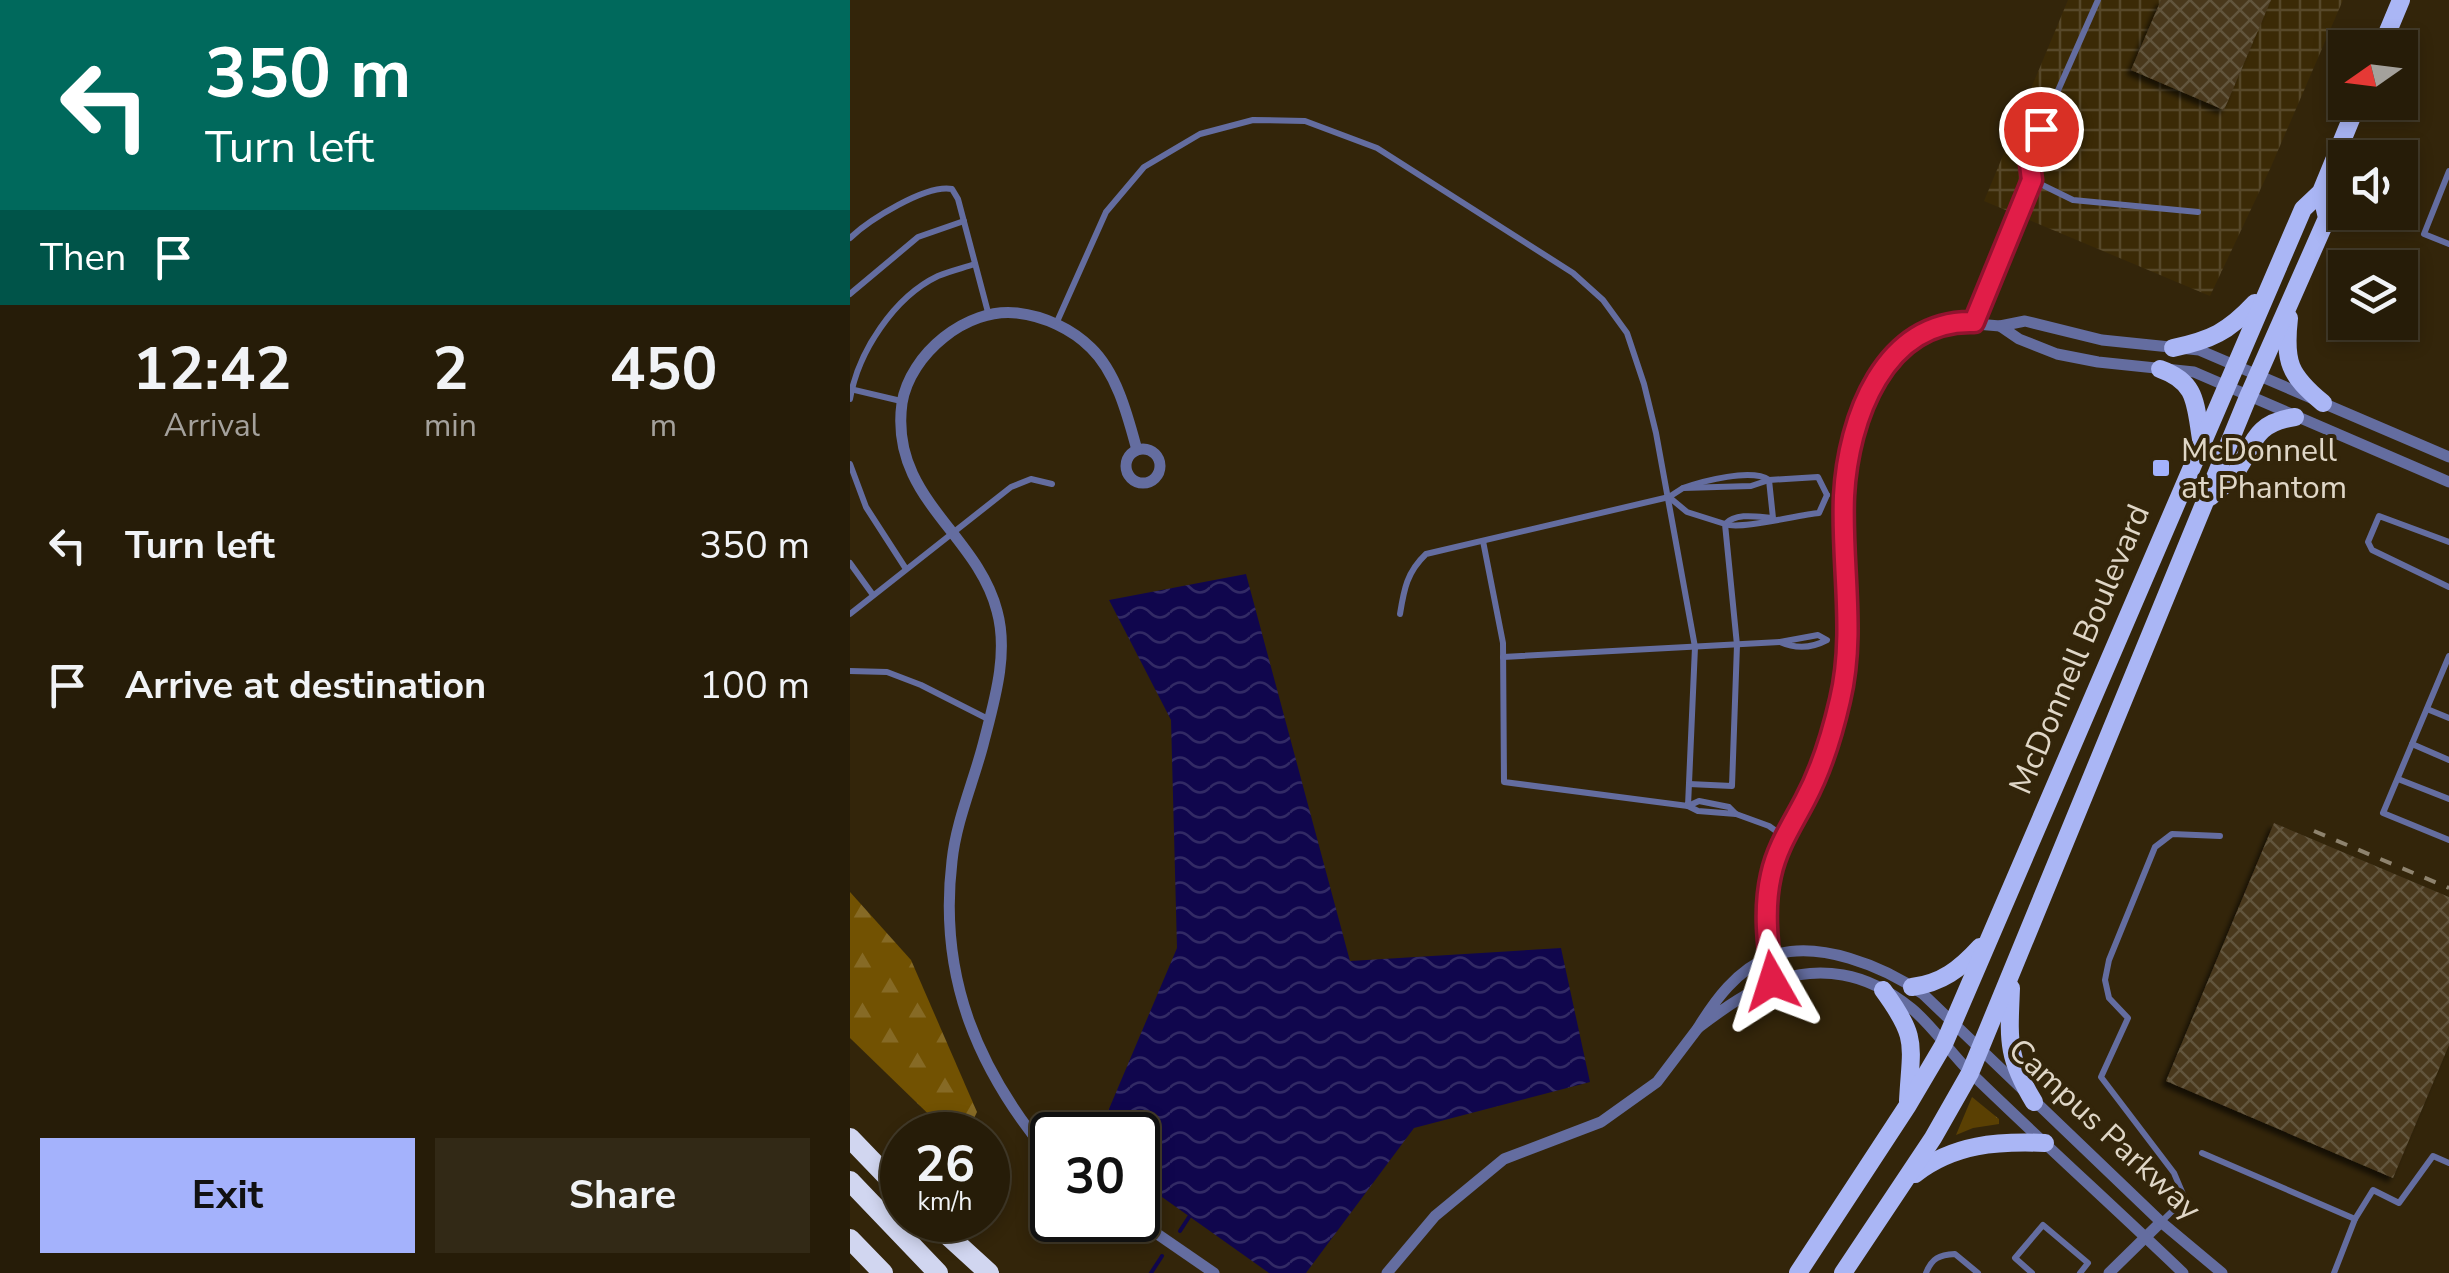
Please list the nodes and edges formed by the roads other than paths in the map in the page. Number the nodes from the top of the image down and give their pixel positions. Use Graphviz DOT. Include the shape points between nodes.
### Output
graph roads {
  1 [pos="2098,0"];
  2 [pos="2401,0"];
  3 [pos="2389,30"];
  4 [pos="2351,120"];
  5 [pos="2449,171"];
  6 [pos="2032,180"];
  7 [pos="2321,192"];
  8 [pos="2198,212"];
  9 [pos="964,221"];
  10 [pos="850,238"];
  11 [pos="2449,244"];
  12 [pos="975,264"];
  13 [pos="2266,292"];
  14 [pos="850,294"];
  15 [pos="2290,301"];
  16 [pos="990,316"];
  17 [pos="1974,322"];
  18 [pos="1056,324"];
  19 [pos="2000,326"];
  20 [pos="2173,348"];
  21 [pos="2233,365"];
  22 [pos="2160,369"];
  23 [pos="2257,377"];
  24 [pos="2224,384"];
  25 [pos="850,393"];
  26 [pos="2248,397"];
  27 [pos="902,401"];
  28 [pos="2323,403"];
  29 [pos="2295,417"];
  30 [pos="2201,440"];
  31 [pos="1137,450"];
  32 [pos="2449,457"];
  33 [pos="850,464"];
  34 [pos="1769,480"];
  35 [pos="2449,482"];
  36 [pos="1052,484"];
  37 [pos="1827,495"];
  38 [pos="1844,496"];
  39 [pos="1669,497"];
  40 [pos="2205,500"];
  41 [pos="1774,518"];
  42 [pos="1724,524"];
  43 [pos="951,534"];
  44 [pos="1483,541"];
  45 [pos="2449,542"];
  46 [pos="850,563"];
  47 [pos="906,570"];
  48 [pos="2449,587"];
  49 [pos="874,595"];
  50 [pos="850,614"];
  51 [pos="1400,614"];
  52 [pos="1848,639"];
  53 [pos="1737,645"];
  54 [pos="1695,647"];
  55 [pos="2449,656"];
  56 [pos="1503,657"];
  57 [pos="850,672"];
  58 [pos="2445,677"];
  59 [pos="2427,709"];
  60 [pos="2449,718"];
  61 [pos="990,719"];
  62 [pos="2412,744"];
  63 [pos="2449,760"];
  64 [pos="2398,779"];
  65 [pos="1689,784"];
  66 [pos="2449,799"];
  67 [pos="1688,806"];
  68 [pos="1784,836"];
  69 [pos="2220,836"];
  70 [pos="2449,840"];
  71 [pos="1988,940"];
  72 [pos="1769,957"];
  73 [pos="2010,977"];
  74 [pos="1772,981"];
  75 [pos="1912,987"];
  76 [pos="1883,990"];
  77 [pos="1952,1024"];
  78 [pos="1698,1028"];
  79 [pos="1944,1044"];
  80 [pos="1980,1051"];
  81 [pos="1970,1073"];
  82 [pos="2034,1102"];
  83 [pos="1908,1105"];
  84 [pos="1030,1132"];
  85 [pos="850,1138"];
  86 [pos="2045,1142"];
  87 [pos="2202,1154"];
  88 [pos="2449,1162"];
  89 [pos="880,1169"];
  90 [pos="850,1181"];
  91 [pos="1902,1184"];
  92 [pos="2356,1219"];
  93 [pos="2161,1222"];
  94 [pos="1160,1236"];
  95 [pos="2146,1237"];
  96 [pos="850,1239"];
  97 [pos="955,1242"];
  98 [pos="883,1273"];
  99 [pos="938,1273"];
  100 [pos="988,1273"];
  101 [pos="1214,1273"];
  102 [pos="1387,1273"];
  103 [pos="1798,1273"];
  104 [pos="1843,1273"];
  105 [pos="1926,1273"];
  106 [pos="1978,1273"];
  107 [pos="2032,1273"];
  108 [pos="2080,1273"];
  109 [pos="2109,1273"];
  110 [pos="2184,1273"];
  111 [pos="2222,1273"];
  112 [pos="2334,1273"];
  1 -- 6 [label="lane" via="2029,156"];
  2 -- 3 [label="main road"];
  4 -- 7 [label="main road"];
  5 -- 11 [label="lane" via="2424,234"];
  6 -- 8 [label="lane" via="2073,200"];
  6 -- 17 [label="lane"];
  7 -- 13 [label="main road, McDonnell Boulevard" via="2302,209"];
  7 -- 15 [label="main road, McDonnell Boulevard" via="2327,218"];
  9 -- 10 [label="lane" via="952,189 943,187 866,222"];
  9 -- 12 [label="lane"];
  9 -- 14 [label="lane" via="918,237"];
  12 -- 16 [label="lane"];
  12 -- 25 [label="lane" via="937,276 908,296 868,346"];
  13 -- 20 [label="main road" via="2230,328"];
  13 -- 21 [label="main road, McDonnell Boulevard"];
  15 -- 23 [label="main road, McDonnell Boulevard"];
  15 -- 28 [label="main road" via="2288,358 2300,384"];
  16 -- 18 [label="street" via="1014,312"];
  16 -- 27 [label="street" via="964,324 935,345 914,370"];
  17 -- 19 [label="street"];
  17 -- 38 [label="street" via="1933,327 1892,357 1868,395"];
  18 -- 31 [label="street" via="1093,350 1113,378"];
  18 -- 39 [label="lane" via="1106,212 1144,167 1200,134 1253,120 1305,121 1376,148 1573,273 1603,300 1627,333"];
  19 -- 20 [label="street" via="2025,321"];
  19 -- 22 [label="street" via="2058,354"];
  20 -- 21 [label="street" via="2199,350"];
  21 -- 23 [label="street"];
  21 -- 24 [label="main road, McDonnell Boulevard"];
  22 -- 24 [label="street"];
  22 -- 30 [label="main road" via="2188,384"];
  23 -- 26 [label="main road, McDonnell Boulevard"];
  23 -- 28 [label="street"];
  24 -- 26 [label="street"];
  24 -- 30 [label="main road, McDonnell Boulevard"];
  25 -- 27 [label="lane"];
  26 -- 29 [label="street"];
  26 -- 40 [label="main road, McDonnell Boulevard"];
  27 -- 43 [label="street" via="909,468"];
  28 -- 32 [label="street"];
  29 -- 35 [label="street"];
  29 -- 40 [label="main road" via="2254,435 2230,480"];
  30 -- 71 [label="main road, McDonnell Boulevard"];
  33 -- 47 [label="lane" via="866,508"];
  34 -- 37 [label="lane" via="1818,476"];
  34 -- 39 [label="lane" via="1683,488"];
  34 -- 41 [label="lane"];
  36 -- 43 [label="lane" via="1031,479 1011,487"];
  37 -- 38 [label="lane"];
  37 -- 41 [label="lane" via="1819,513"];
  38 -- 52 [label="street"];
  39 -- 42 [label="lane" via="1686,512"];
  39 -- 44 [label="lane"];
  39 -- 54 [label="lane"];
  40 -- 73 [label="main road, McDonnell Boulevard"];
  41 -- 42 [label="lane"];
  42 -- 53 [label="lane"];
  43 -- 47 [label="lane"];
  43 -- 61 [label="street" via="997,610 1001,655"];
  44 -- 51 [label="lane" via="1426,554 1412,567"];
  44 -- 56 [label="lane"];
  45 -- 48 [label="lane" via="2379,516 2368,542 2372,550"];
  46 -- 49 [label="lane"];
  47 -- 49 [label="lane"];
  49 -- 50 [label="lane"];
  52 -- 53 [label="lane"];
  52 -- 68 [label="street" via="1828,750"];
  53 -- 54 [label="lane"];
  53 -- 65 [label="lane" via="1732,786"];
  54 -- 56 [label="lane"];
  54 -- 65 [label="lane"];
  55 -- 58 [label="lane"];
  56 -- 67 [label="lane" via="1504,782"];
  57 -- 61 [label="lane" via="886,672"];
  58 -- 59 [label="lane"];
  59 -- 60 [label="lane"];
  59 -- 62 [label="lane"];
  61 -- 84 [label="street" via="952,858 948,923 971,1032"];
  62 -- 63 [label="lane"];
  62 -- 64 [label="lane"];
  64 -- 66 [label="lane"];
  64 -- 70 [label="lane" via="2383,813"];
  65 -- 67 [label="lane"];
  67 -- 68 [label="lane" via="1728,806"];
  68 -- 72 [label="street" via="1771,876"];
  69 -- 93 [label="lane" via="2172,834 2155,847 2105,980 2109,998 2128,1018 2102,1078 2174,1173 2184,1199"];
  71 -- 75 [label="main road" via="1944,978"];
  71 -- 77 [label="main road, McDonnell Boulevard"];
  72 -- 74 [label="street"];
  72 -- 75 [label="street, Campus Parkway" via="1848,957"];
  72 -- 78 [label="street" via="1716,998"];
  73 -- 80 [label="main road, McDonnell Boulevard"];
  73 -- 82 [label="main road" via="2012,1056"];
  74 -- 76 [label="street" via="1843,976"];
  74 -- 78 [label="street"];
  75 -- 77 [label="street, Campus Parkway"];
  76 -- 79 [label="street, Campus Parkway"];
  76 -- 83 [label="main road" via="1912,1041"];
  77 -- 79 [label="main road, McDonnell Boulevard"];
  77 -- 80 [label="street, Campus Parkway"];
  78 -- 102 [label="street" via="1657,1082 1627,1105 1565,1138 1504,1159 1466,1188"];
  79 -- 81 [label="street, Campus Parkway"];
  79 -- 83 [label="main road, McDonnell Boulevard"];
  80 -- 81 [label="main road, McDonnell Boulevard"];
  80 -- 82 [label="street, Campus Parkway"];
  81 -- 86 [label="street, Campus Parkway"];
  81 -- 91 [label="main road, McDonnell Boulevard"];
  82 -- 93 [label="street, Campus Parkway"];
  83 -- 103 [label="main road, McDonnell Boulevard"];
  85 -- 89 [label="highway"];
  86 -- 91 [label="main road" via="1959,1149"];
  86 -- 95 [label="street, Campus Parkway"];
  87 -- 92 [label="lane"];
  88 -- 92 [label="lane" via="2433,1156 2399,1204 2372,1190"];
  90 -- 99 [label="highway"];
  91 -- 104 [label="main road, McDonnell Boulevard"];
  92 -- 112 [label="lane"];
  93 -- 95 [label="street"];
  93 -- 111 [label="street, Campus Parkway"];
  94 -- 101 [label="street"];
  95 -- 109 [label="street"];
  95 -- 110 [label="street, Campus Parkway"];
  96 -- 98 [label="highway"];
  97 -- 100 [label="highway"];
  105 -- 106 [label="lane" via="1940,1255 1955,1254"];
  107 -- 108 [label="lane" via="2015,1258 2043,1224 2088,1263"];
}
